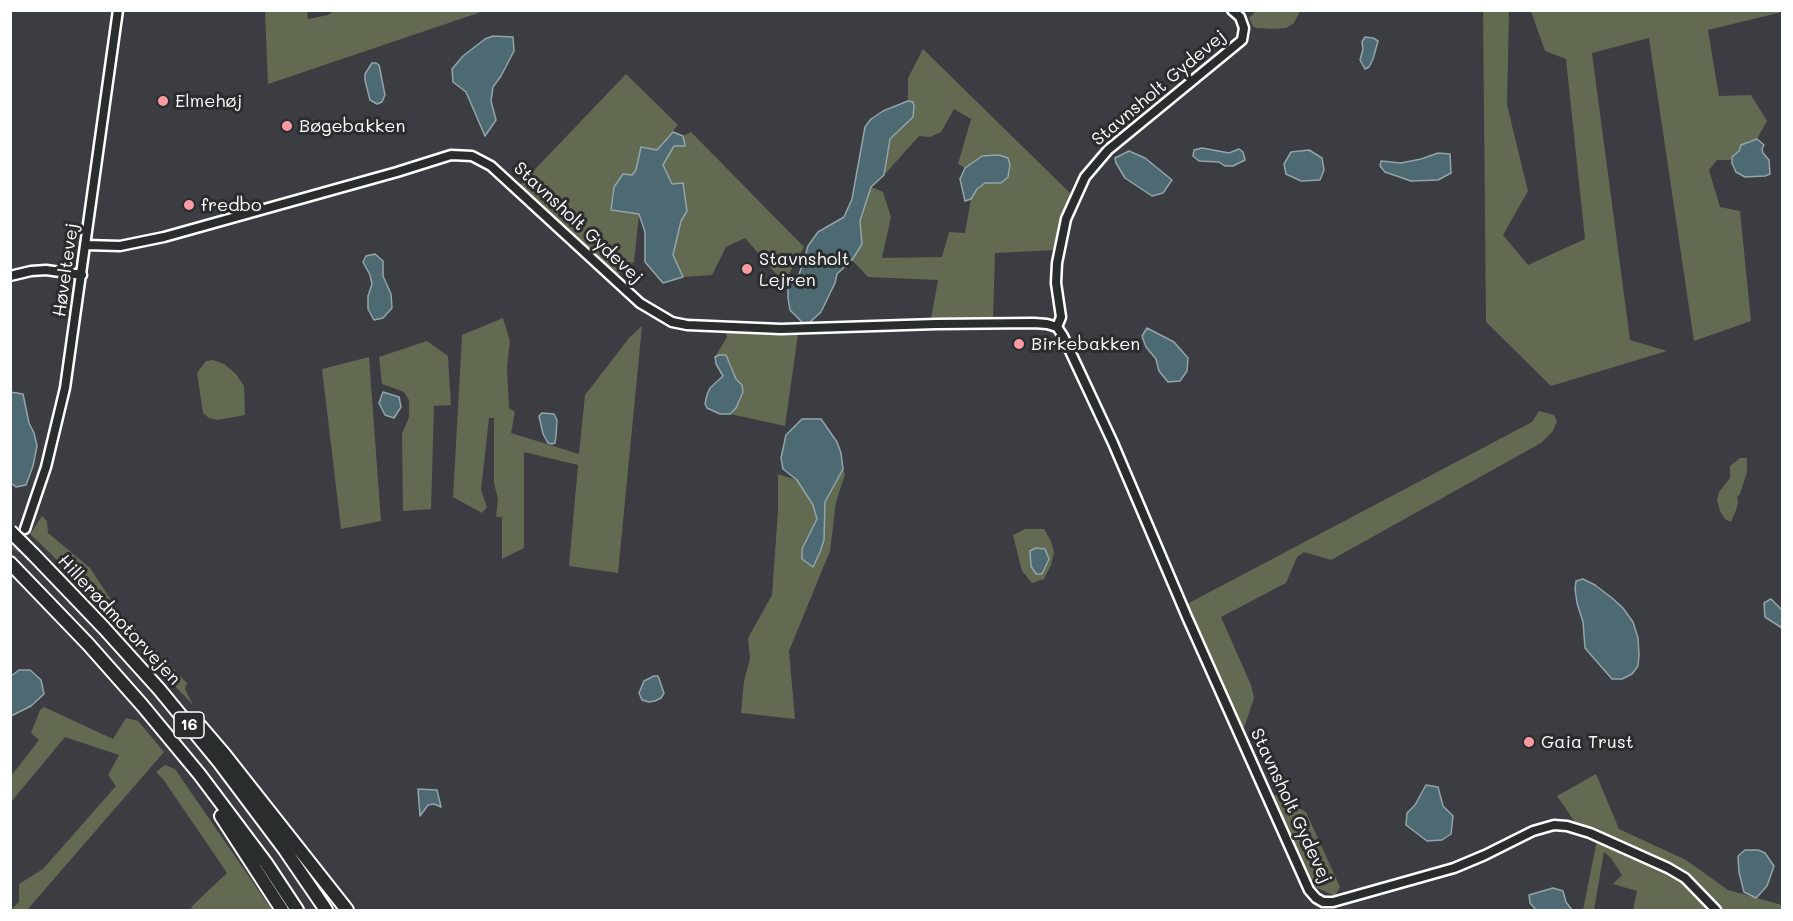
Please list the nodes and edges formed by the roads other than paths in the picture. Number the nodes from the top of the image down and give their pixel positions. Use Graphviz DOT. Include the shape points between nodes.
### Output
graph roads {
  1 [pos="118,10"];
  2 [pos="1232,10"];
  3 [pos="86,245"];
  4 [pos="82,274"];
  5 [pos="10,276"];
  6 [pos="1057,327"];
  7 [pos="25,529"];
  8 [pos="10,531"];
  9 [pos="10,563"];
  10 [pos="159,689"];
  11 [pos="200,775"];
  12 [pos="282,910"];
  13 [pos="297,910"];
  14 [pos="326,910"];
  15 [pos="347,910"];
  16 [pos="1716,910"];
  1 -- 3 [label="street, Høveltevej"];
  2 -- 6 [label="street, Stavnsholt Gydevej" via="1244,28 1242,39 1108,150 1085,177 1066,219 1057,263 1061,317"];
  3 -- 4 [label="street, Høveltevej"];
  3 -- 6 [label="street, Stavnsholt Gydevej" via="120,246 164,237 461,155 491,166 640,303 672,322 782,329 1034,323"];
  4 -- 5 [label="street" via="46,270"];
  4 -- 7 [label="street, Høveltevej" via="56,434"];
  6 -- 16 [label="street, Stavnsholt Gydevej" via="1113,443 1196,639 1316,898 1333,902 1454,868 1554,825 1590,833 1668,868 1685,878"];
  8 -- 10 [label="highway, Hillerødmotorvejen / 16, bridge"];
  9 -- 11 [label="highway, 16" via="142,705"];
  10 -- 14 [label="highway, Hillerødmotorvejen / 16" via="219,762"];
  10 -- 15 [label="highway" via="180,702"];
  11 -- 12 [label="highway" via="214,805"];
  11 -- 13 [label="highway, 16"];
}
